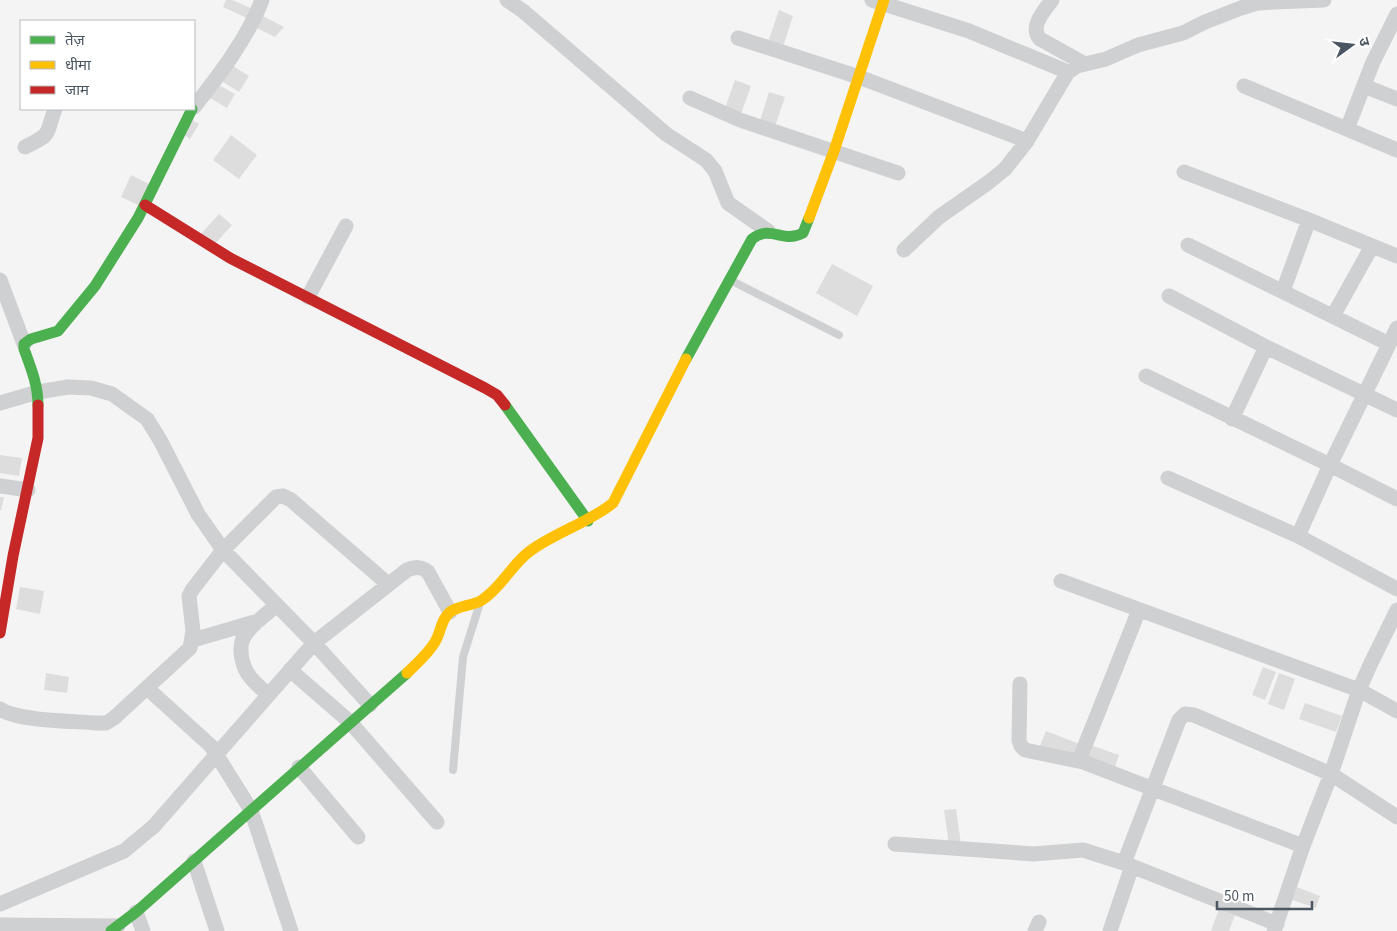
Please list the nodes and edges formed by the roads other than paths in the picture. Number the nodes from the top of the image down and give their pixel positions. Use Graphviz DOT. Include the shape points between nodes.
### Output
graph roads {
  1 [pos="262,0"];
  2 [pos="507,0"];
  3 [pos="1052,0"];
  4 [pos="1324,0"];
  5 [pos="880,1"];
  6 [pos="1257,2"];
  7 [pos="1397,14"];
  8 [pos="738,38"];
  9 [pos="1085,64"];
  10 [pos="1068,72"];
  11 [pos="859,77"];
  12 [pos="1244,86"];
  13 [pos="1364,86"];
  14 [pos="690,98"];
  15 [pos="1397,99"];
  16 [pos="195,104"];
  17 [pos="55,110"];
  18 [pos="191,110"];
  19 [pos="1347,129"];
  20 [pos="1027,141"];
  21 [pos="24,147"];
  22 [pos="1397,150"];
  23 [pos="834,151"];
  24 [pos="1184,172"];
  25 [pos="898,173"];
  26 [pos="145,205"];
  27 [pos="1309,220"];
  28 [pos="346,226"];
  29 [pos="768,231"];
  30 [pos="1188,244"];
  31 [pos="1372,246"];
  32 [pos="904,250"];
  33 [pos="1397,256"];
  34 [pos="0,280"];
  35 [pos="730,280"];
  36 [pos="1283,291"];
  37 [pos="1169,296"];
  38 [pos="308,297"];
  39 [pos="4,300"];
  40 [pos="1333,316"];
  41 [pos="1397,328"];
  42 [pos="839,335"];
  43 [pos="24,344"];
  44 [pos="1389,344"];
  45 [pos="1266,347"];
  46 [pos="1146,376"];
  47 [pos="38,392"];
  48 [pos="1364,395"];
  49 [pos="0,403"];
  50 [pos="1397,410"];
  51 [pos="1232,419"];
  52 [pos="1330,465"];
  53 [pos="1168,478"];
  54 [pos="0,486"];
  55 [pos="28,490"];
  56 [pos="1397,500"];
  57 [pos="588,521"];
  58 [pos="1298,536"];
  59 [pos="223,550"];
  60 [pos="1061,581"];
  61 [pos="388,584"];
  62 [pos="1397,589"];
  63 [pos="475,603"];
  64 [pos="277,605"];
  65 [pos="453,610"];
  66 [pos="1139,610"];
  67 [pos="1397,610"];
  68 [pos="260,621"];
  69 [pos="0,633"];
  70 [pos="1391,635"];
  71 [pos="193,640"];
  72 [pos="314,643"];
  73 [pos="290,670"];
  74 [pos="1020,684"];
  75 [pos="147,688"];
  76 [pos="1359,690"];
  77 [pos="268,695"];
  78 [pos="370,704"];
  79 [pos="0,709"];
  80 [pos="1397,711"];
  81 [pos="350,722"];
  82 [pos="216,754"];
  83 [pos="1083,762"];
  84 [pos="299,767"];
  85 [pos="453,770"];
  86 [pos="1331,774"];
  87 [pos="1152,789"];
  88 [pos="251,810"];
  89 [pos="1397,817"];
  90 [pos="437,822"];
  91 [pos="358,837"];
  92 [pos="895,844"];
  93 [pos="1303,846"];
  94 [pos="194,860"];
  95 [pos="1128,864"];
  96 [pos="0,904"];
  97 [pos="136,912"];
  98 [pos="0,925"];
  99 [pos="1276,927"];
  100 [pos="114,929"];
  101 [pos="143,931"];
  102 [pos="217,931"];
  103 [pos="291,931"];
  104 [pos="1110,931"];
  1 -- 16 [label="street" via="242,42"];
  2 -- 29 [label="street" via="666,134 706,160 715,171 728,203"];
  3 -- 9 [label="street" via="1036,25 1037,36"];
  4 -- 6 [label="street"];
  5 -- 10 [label="street" via="969,31"];
  5 -- 11 [label="street"];
  6 -- 9 [label="street" via="1224,13 1184,33"];
  7 -- 13 [label="street"];
  8 -- 11 [label="street"];
  9 -- 10 [label="street"];
  10 -- 20 [label="street"];
  11 -- 20 [label="street"];
  11 -- 23 [label="street"];
  12 -- 19 [label="street"];
  13 -- 15 [label="street"];
  13 -- 19 [label="street"];
  14 -- 23 [label="street" via="740,120"];
  17 -- 21 [label="street" via="49,132 44,138"];
  18 -- 26 [label="street"];
  19 -- 22 [label="street"];
  20 -- 32 [label="street" via="1005,168 939,217"];
  23 -- 25 [label="street"];
  23 -- 29 [label="street" via="803,233 797,238 787,239"];
  24 -- 27 [label="street"];
  26 -- 38 [label="street" via="230,258"];
  26 -- 43 [label="street" via="95,286 58,332"];
  27 -- 31 [label="street"];
  27 -- 36 [label="street"];
  28 -- 38 [label="street"];
  29 -- 35 [label="street" via="758,233 752,239"];
  30 -- 36 [label="street"];
  31 -- 33 [label="street"];
  31 -- 40 [label="street"];
  34 -- 39 [label="street"];
  35 -- 42 [label="lane"];
  35 -- 57 [label="street" via="613,503"];
  36 -- 40 [label="street"];
  37 -- 45 [label="street"];
  38 -- 57 [label="street" via="496,395"];
  39 -- 43 [label="street"];
  40 -- 44 [label="street"];
  41 -- 44 [label="street"];
  43 -- 47 [label="street"];
  44 -- 48 [label="street"];
  45 -- 48 [label="street"];
  45 -- 51 [label="street"];
  46 -- 51 [label="street"];
  47 -- 49 [label="street"];
  47 -- 55 [label="street" via="38,438"];
  47 -- 59 [label="street" via="68,387 91,388 112,394 147,419 198,514"];
  48 -- 50 [label="street"];
  48 -- 52 [label="street"];
  51 -- 52 [label="street"];
  52 -- 56 [label="street"];
  52 -- 58 [label="street"];
  53 -- 58 [label="street"];
  54 -- 55 [label="street"];
  55 -- 69 [label="street"];
  57 -- 63 [label="street" via="532,550 488,596"];
  58 -- 62 [label="street"];
  59 -- 61 [label="street" via="269,502 283,496"];
  59 -- 64 [label="street"];
  59 -- 71 [label="street" via="190,596"];
  60 -- 66 [label="street"];
  61 -- 65 [label="street" via="406,570 423,568"];
  61 -- 72 [label="street"];
  63 -- 65 [label="street"];
  63 -- 85 [label="lane" via="463,657"];
  64 -- 68 [label="street"];
  64 -- 72 [label="street"];
  65 -- 78 [label="street" via="440,626 432,648"];
  66 -- 76 [label="street"];
  66 -- 83 [label="street" via="1082,754"];
  67 -- 70 [label="street"];
  68 -- 71 [label="street"];
  68 -- 77 [label="street" via="244,636 241,654 250,677"];
  70 -- 76 [label="street"];
  71 -- 75 [label="street" via="190,648"];
  72 -- 73 [label="street"];
  72 -- 78 [label="street"];
  73 -- 77 [label="street"];
  73 -- 81 [label="street"];
  74 -- 83 [label="street" via="1021,746 1025,750"];
  75 -- 79 [label="street" via="106,723 19,716"];
  75 -- 82 [label="street"];
  76 -- 80 [label="street"];
  76 -- 86 [label="street"];
  77 -- 82 [label="street"];
  78 -- 81 [label="street"];
  81 -- 84 [label="street"];
  81 -- 90 [label="street"];
  82 -- 88 [label="street"];
  82 -- 96 [label="street" via="154,826 124,851"];
  83 -- 87 [label="street"];
  84 -- 88 [label="street"];
  84 -- 91 [label="street"];
  86 -- 87 [label="street" via="1185,714 1179,720"];
  86 -- 89 [label="street"];
  86 -- 93 [label="street"];
  87 -- 93 [label="street"];
  87 -- 95 [label="street"];
  88 -- 94 [label="street"];
  88 -- 103 [label="street"];
  92 -- 95 [label="street" via="1034,854 1083,850"];
  93 -- 99 [label="street"];
  94 -- 97 [label="street"];
  94 -- 102 [label="street"];
  95 -- 99 [label="street"];
  95 -- 104 [label="street"];
  97 -- 100 [label="street"];
  97 -- 101 [label="street"];
  98 -- 100 [label="street"];
}
